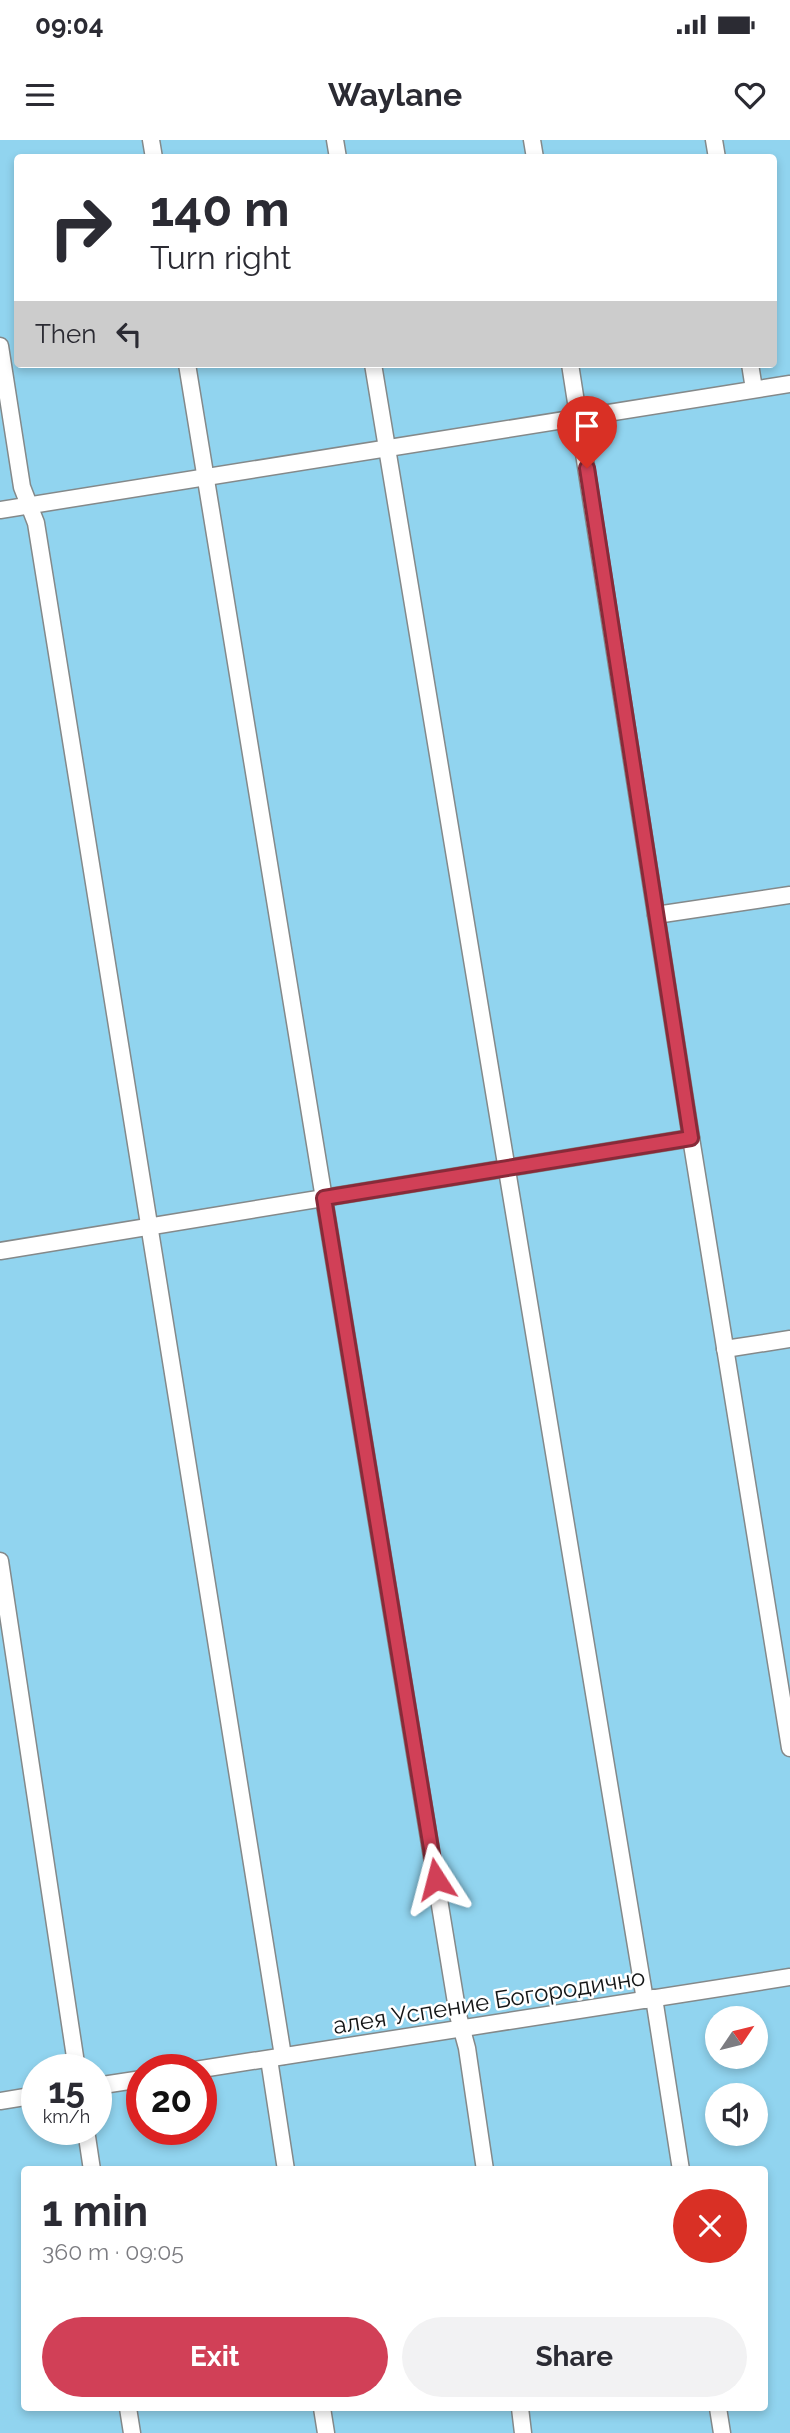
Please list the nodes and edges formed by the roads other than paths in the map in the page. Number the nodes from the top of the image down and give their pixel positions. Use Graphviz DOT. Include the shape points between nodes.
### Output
graph roads {
  1 [pos="0,346"];
  2 [pos="188,368"];
  3 [pos="374,368"];
  4 [pos="571,368"];
  5 [pos="751,368"];
  6 [pos="790,384"];
  7 [pos="754,389"];
  8 [pos="579,416"];
  9 [pos="387,447"];
  10 [pos="206,477"];
  11 [pos="30,505"];
  12 [pos="0,510"];
  13 [pos="790,895"];
  14 [pos="656,915"];
  15 [pos="691,1138"];
  16 [pos="506,1168"];
  17 [pos="324,1198"];
  18 [pos="150,1226"];
  19 [pos="0,1251"];
  20 [pos="790,1339"];
  21 [pos="725,1349"];
  22 [pos="0,1561"];
  23 [pos="790,1748"];
  24 [pos="790,1977"];
  25 [pos="649,1999"];
  26 [pos="462,2028"];
  27 [pos="75,2054"];
  28 [pos="276,2058"];
  29 [pos="217,2067"];
  30 [pos="21,2098"];
  31 [pos="0,2101"];
  32 [pos="88,2145"];
  33 [pos="91,2166"];
  34 [pos="286,2166"];
  35 [pos="484,2166"];
  36 [pos="680,2166"];
  37 [pos="128,2411"];
  38 [pos="322,2411"];
  39 [pos="520,2411"];
  40 [pos="719,2411"];
  41 [pos="132,2433"];
  42 [pos="326,2433"];
  43 [pos="523,2433"];
  44 [pos="722,2433"];
  1 -- 11 [label="lane" via="22,487"];
  2 -- 10 [label="lane"];
  3 -- 9 [label="lane"];
  4 -- 8 [label="lane"];
  5 -- 7 [label="lane"];
  6 -- 7 [label="lane"];
  7 -- 8 [label="lane"];
  8 -- 9 [label="lane"];
  8 -- 14 [label="lane"];
  9 -- 10 [label="lane"];
  9 -- 16 [label="lane"];
  10 -- 11 [label="lane"];
  10 -- 17 [label="lane"];
  11 -- 12 [label="lane"];
  11 -- 18 [label="lane"];
  13 -- 14 [label="lane"];
  14 -- 15 [label="lane"];
  15 -- 16 [label="lane"];
  15 -- 21 [label="lane"];
  16 -- 17 [label="lane"];
  16 -- 25 [label="lane"];
  17 -- 18 [label="lane"];
  17 -- 26 [label="lane"];
  18 -- 19 [label="lane"];
  18 -- 28 [label="lane"];
  20 -- 21 [label="lane"];
  21 -- 23 [label="lane"];
  22 -- 27 [label="lane"];
  24 -- 25 [label="lane, алея Успение Богородично"];
  25 -- 26 [label="lane, алея Успение Богородично"];
  25 -- 36 [label="lane"];
  26 -- 28 [label="lane, алея Успение Богородично"];
  26 -- 35 [label="lane"];
  28 -- 29 [label="lane, алея Успение Богородично"];
  28 -- 34 [label="lane"];
  30 -- 31 [label="lane"];
  32 -- 33 [label="lane"];
  37 -- 41 [label="lane"];
  38 -- 42 [label="lane"];
  39 -- 43 [label="lane"];
  40 -- 44 [label="lane"];
}
